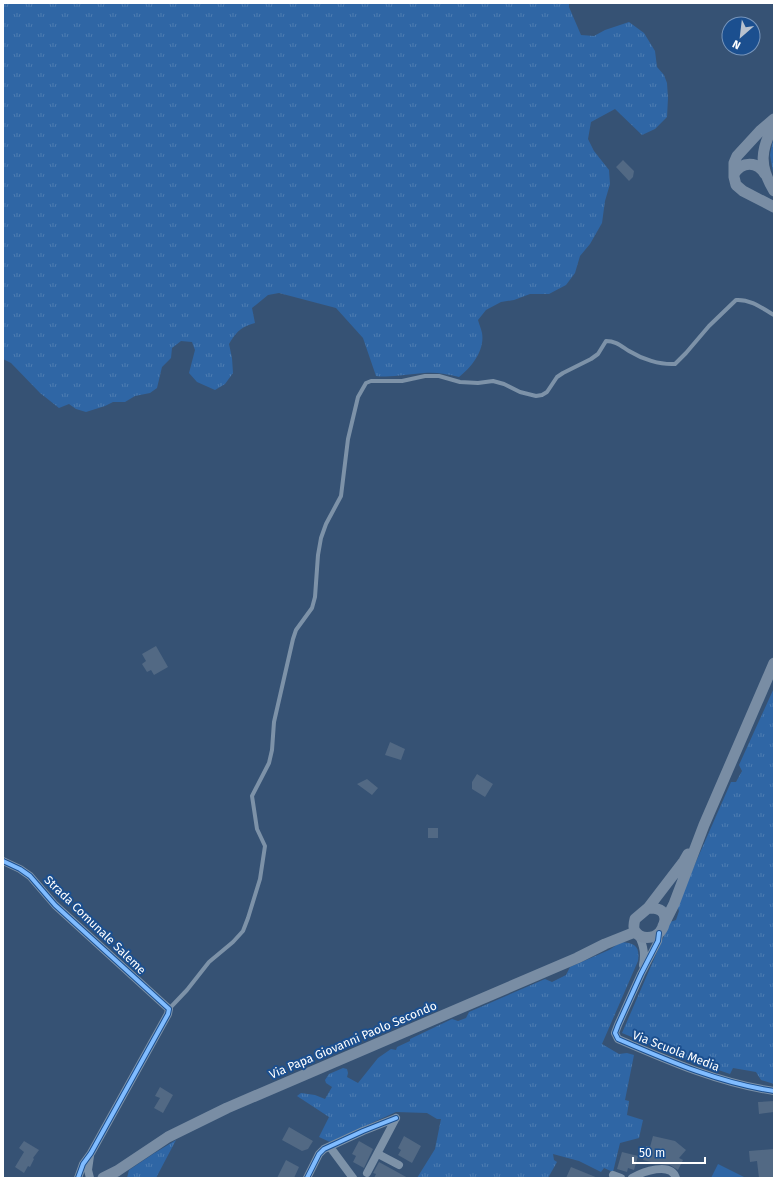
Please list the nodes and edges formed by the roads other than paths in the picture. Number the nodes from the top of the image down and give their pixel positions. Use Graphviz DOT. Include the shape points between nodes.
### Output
graph roads {
  1 [pos="774,119"];
  2 [pos="774,125"];
  3 [pos="734,174"];
  4 [pos="765,174"];
  5 [pos="774,191"];
  6 [pos="774,207"];
  7 [pos="774,315"];
  8 [pos="774,663"];
  9 [pos="704,826"];
  10 [pos="3,861"];
  11 [pos="648,908"];
  12 [pos="635,919"];
  13 [pos="661,930"];
  14 [pos="637,934"];
  15 [pos="605,944"];
  16 [pos="641,974"];
  17 [pos="169,1009"];
  18 [pos="774,1091"];
  19 [pos="330,1147"];
  20 [pos="91,1153"];
  21 [pos="378,1154"];
  22 [pos="398,1165"];
  23 [pos="367,1173"];
  24 [pos="114,1175"];
  25 [pos="613,1175"];
  26 [pos="78,1178"];
  27 [pos="90,1178"];
  28 [pos="103,1178"];
  29 [pos="307,1178"];
  30 [pos="353,1178"];
  31 [pos="621,1178"];
  32 [pos="632,1178"];
  33 [pos="676,1178"];
  1 -- 3 [label="main road" via="737,156"];
  2 -- 4 [label="main road" via="765,146"];
  3 -- 4 [label="main road" via="740,167 749,164 759,167"];
  3 -- 6 [label="main road" via="735,181 743,191"];
  4 -- 5 [label="main road"];
  7 -- 17 [label="lane" via="752,302 736,300 675,364 658,363 638,356 613,341 606,341 591,360 557,377 542,395 520,392 493,381 460,382 439,376 402,381 371,381 366,384 358,397 348,439 341,496 321,538 312,608 296,630 293,639 275,715 269,763 252,796 257,829 265,846 260,879 248,918 243,931 209,962"];
  8 -- 9 [label="main road"];
  9 -- 11 [label="main road" via="684,861"];
  9 -- 13 [label="main road" via="674,904"];
  10 -- 17 [label="street, Strada Comunale Saleme" via="30,876 55,905"];
  11 -- 12 [label="main road"];
  11 -- 13 [label="main road" via="660,909 664,913 665,920"];
  12 -- 14 [label="main road"];
  12 -- 15 [label="main road"];
  13 -- 14 [label="main road" via="651,937"];
  13 -- 16 [label="street"];
  14 -- 15 [label="main road"];
  14 -- 16 [label="street" via="644,947"];
  15 -- 24 [label="main road, Via Papa Giovanni Paolo Secondo" via="208,1116 168,1137"];
  16 -- 18 [label="street, Via Scuola Media" via="615,1033 618,1039 726,1081"];
  17 -- 20 [label="street"];
  19 -- 21 [label="street" via="363,1130 396,1118"];
  19 -- 29 [label="street" via="319,1154"];
  19 -- 30 [label="street"];
  20 -- 26 [label="street" via="83,1164"];
  20 -- 27 [label="street" via="88,1170"];
  21 -- 22 [label="street"];
  21 -- 23 [label="street"];
  24 -- 28 [label="main road, Via Papa Giovanni Paolo Secondo"];
  25 -- 31 [label="street"];
  32 -- 33 [label="street" via="646,1171 662,1169 671,1170"];
}
